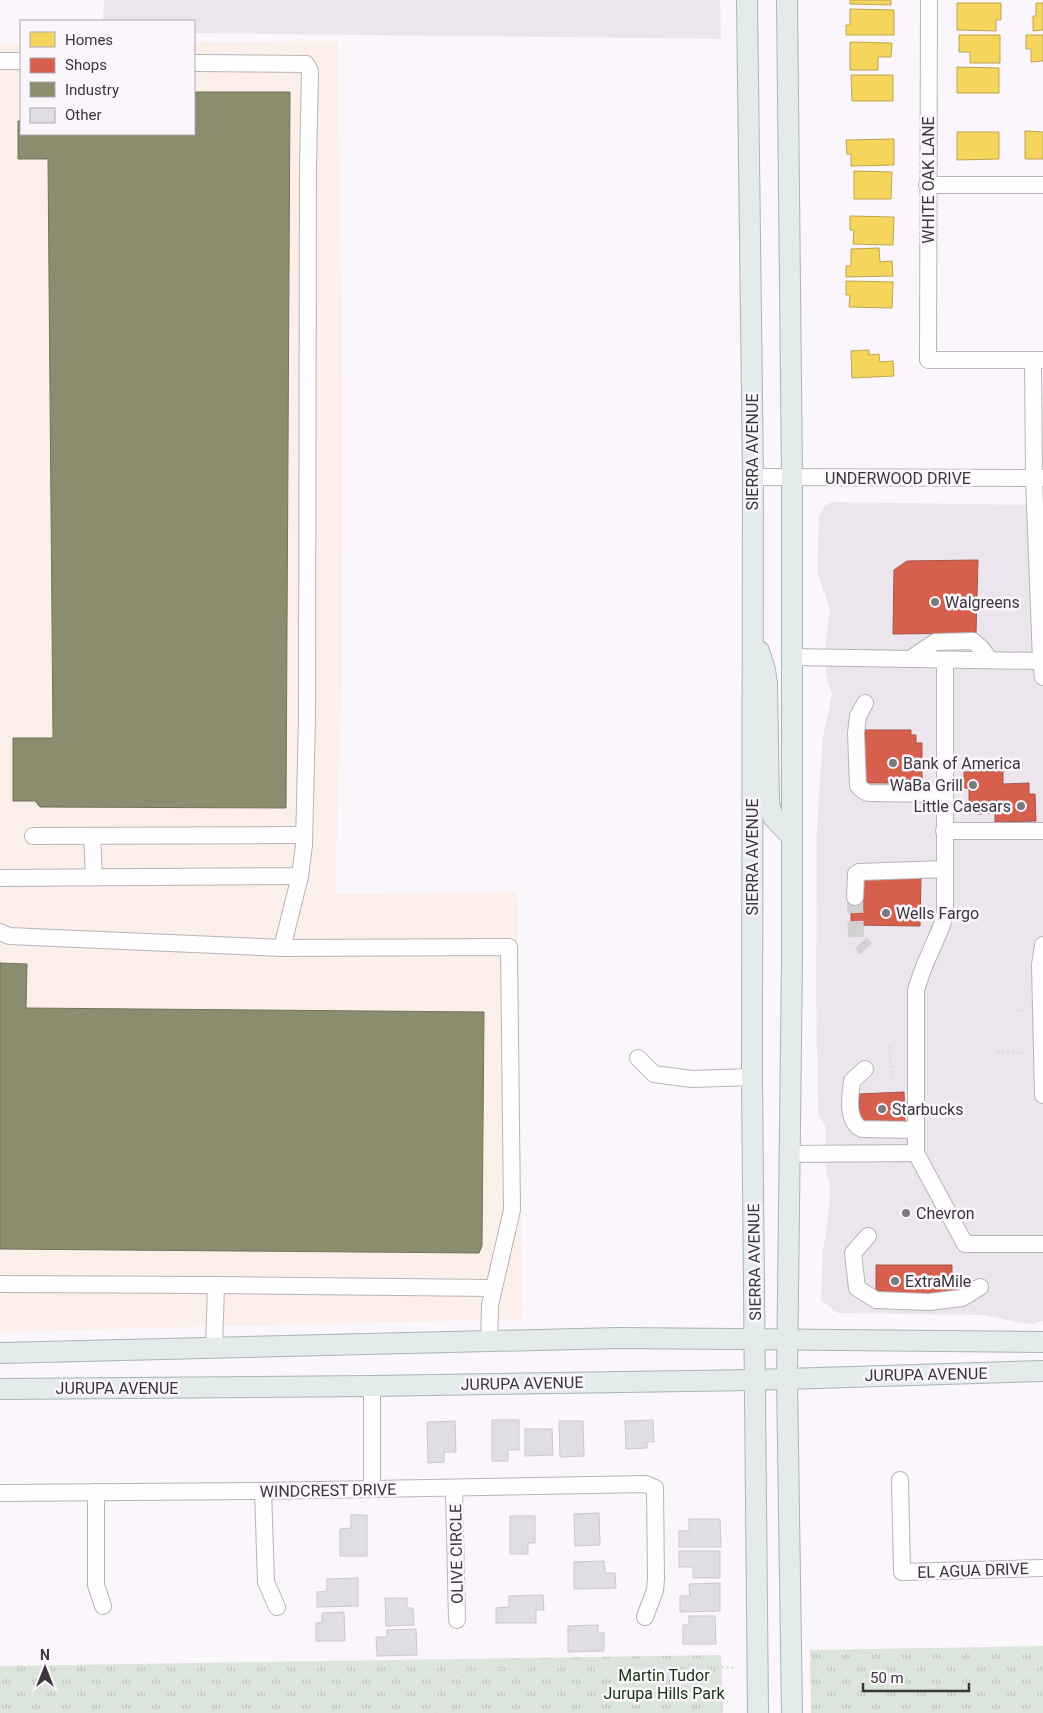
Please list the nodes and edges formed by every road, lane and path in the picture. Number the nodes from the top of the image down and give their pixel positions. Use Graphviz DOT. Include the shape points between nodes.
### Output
graph roads {
  1 [pos="748,0"];
  2 [pos="787,0"];
  3 [pos="929,0"];
  4 [pos="0,61"];
  5 [pos="20,61"];
  6 [pos="195,63"];
  7 [pos="927,185"];
  8 [pos="1043,185"];
  9 [pos="1038,360"];
  10 [pos="753,477"];
  11 [pos="792,478"];
  12 [pos="1038,478"];
  13 [pos="752,627"];
  14 [pos="790,657"];
  15 [pos="910,659"];
  16 [pos="945,660"];
  17 [pos="990,660"];
  18 [pos="1042,669"];
  19 [pos="865,703"];
  20 [pos="944,794"];
  21 [pos="944,831"];
  22 [pos="1043,831"];
  23 [pos="304,835"];
  24 [pos="33,836"];
  25 [pos="92,836"];
  26 [pos="792,837"];
  27 [pos="945,869"];
  28 [pos="300,876"];
  29 [pos="94,877"];
  30 [pos="0,878"];
  31 [pos="855,897"];
  32 [pos="0,932"];
  33 [pos="1043,945"];
  34 [pos="282,948"];
  35 [pos="890,1046"];
  36 [pos="996,1052"];
  37 [pos="1042,1053"];
  38 [pos="638,1058"];
  39 [pos="865,1069"];
  40 [pos="752,1077"];
  41 [pos="893,1077"];
  42 [pos="1043,1095"];
  43 [pos="916,1130"];
  44 [pos="916,1153"];
  45 [pos="790,1154"];
  46 [pos="868,1236"];
  47 [pos="1043,1244"];
  48 [pos="0,1284"];
  49 [pos="216,1285"];
  50 [pos="980,1287"];
  51 [pos="494,1288"];
  52 [pos="755,1339"];
  53 [pos="788,1340"];
  54 [pos="489,1341"];
  55 [pos="1043,1342"];
  56 [pos="214,1349"];
  57 [pos="0,1352"];
  58 [pos="1043,1371"];
  59 [pos="787,1378"];
  60 [pos="754,1380"];
  61 [pos="372,1386"];
  62 [pos="0,1389"];
  63 [pos="900,1480"];
  64 [pos="454,1488"];
  65 [pos="372,1489"];
  66 [pos="264,1491"];
  67 [pos="96,1492"];
  68 [pos="0,1493"];
  69 [pos="1043,1568"];
  70 [pos="103,1606"];
  71 [pos="277,1607"];
  72 [pos="645,1617"];
  73 [pos="457,1620"];
  74 [pos="736,1668"];
  75 [pos="436,1713"];
  76 [pos="758,1713"];
  77 [pos="792,1713"];
  1 -- 10 [label="main road, SIERRA AVENUE"];
  2 -- 11 [label="main road, SIERRA AVENUE"];
  3 -- 7 [label="street, WHITE OAK LANE"];
  4 -- 5 [label="street"];
  6 -- 23 [label="street" via="306,64 310,71"];
  7 -- 8 [label="street"];
  7 -- 9 [label="street, WHITE OAK LANE" via="928,360"];
  9 -- 12 [label="street"];
  10 -- 11 [label="street, UNDERWOOD DRIVE"];
  10 -- 13 [label="main road, SIERRA AVENUE"];
  11 -- 12 [label="street, UNDERWOOD DRIVE"];
  11 -- 14 [label="main road, SIERRA AVENUE"];
  12 -- 18 [label="street"];
  13 -- 26 [label="main road" via="767,684 769,803 773,817"];
  13 -- 40 [label="main road, SIERRA AVENUE"];
  14 -- 15 [label="street"];
  14 -- 26 [label="main road, SIERRA AVENUE"];
  15 -- 16 [label="street"];
  15 -- 17 [label="street" via="935,642 973,641"];
  16 -- 17 [label="street"];
  16 -- 20 [label="street"];
  17 -- 18 [label="street"];
  19 -- 20 [label="street" via="858,716 856,733 858,786 868,793"];
  20 -- 21 [label="street"];
  21 -- 22 [label="street"];
  21 -- 27 [label="street"];
  23 -- 25 [label="street"];
  23 -- 28 [label="street"];
  24 -- 25 [label="street"];
  25 -- 29 [label="street"];
  26 -- 45 [label="main road, SIERRA AVENUE"];
  27 -- 31 [label="street" via="859,872 856,874"];
  27 -- 43 [label="street" via="944,921 916,990"];
  28 -- 29 [label="street"];
  28 -- 34 [label="street"];
  29 -- 30 [label="street"];
  32 -- 34 [label="street" via="9,936"];
  33 -- 37 [label="street" via="1040,965"];
  34 -- 51 [label="street" via="509,947 512,1210"];
  35 -- 41 [label="path"];
  36 -- 37 [label="path"];
  37 -- 42 [label="street"];
  38 -- 40 [label="street" via="654,1074 692,1079"];
  39 -- 43 [label="street" via="852,1081 851,1120 856,1127"];
  40 -- 52 [label="main road, SIERRA AVENUE"];
  43 -- 44 [label="street"];
  44 -- 45 [label="street"];
  44 -- 47 [label="street" via="965,1244"];
  45 -- 53 [label="main road, SIERRA AVENUE"];
  46 -- 50 [label="street" via="852,1253 857,1288 876,1300 929,1302 962,1298"];
  48 -- 49 [label="street"];
  49 -- 51 [label="street"];
  49 -- 56 [label="street"];
  51 -- 54 [label="street"];
  52 -- 53 [label="main road, JURUPA AVENUE"];
  52 -- 54 [label="main road, JURUPA AVENUE"];
  52 -- 60 [label="main road, SIERRA AVENUE"];
  53 -- 55 [label="main road, JURUPA AVENUE"];
  53 -- 59 [label="main road, SIERRA AVENUE"];
  54 -- 56 [label="main road, JURUPA AVENUE"];
  56 -- 57 [label="main road, JURUPA AVENUE"];
  58 -- 59 [label="main road, JURUPA AVENUE"];
  59 -- 60 [label="main road, JURUPA AVENUE"];
  59 -- 77 [label="main road, SIERRA AVENUE"];
  60 -- 61 [label="main road, JURUPA AVENUE"];
  60 -- 76 [label="main road, SIERRA AVENUE"];
  61 -- 62 [label="main road, JURUPA AVENUE"];
  61 -- 65 [label="street"];
  63 -- 69 [label="street, EL AGUA DRIVE" via="902,1572"];
  64 -- 65 [label="street, WINDCREST DRIVE"];
  64 -- 72 [label="street, WINDCREST DRIVE" via="643,1484 655,1488 656,1585"];
  64 -- 73 [label="street, OLIVE CIRCLE"];
  65 -- 66 [label="street, WINDCREST DRIVE"];
  66 -- 67 [label="street, WINDCREST DRIVE"];
  66 -- 71 [label="street" via="266,1582"];
  67 -- 68 [label="street, WINDCREST DRIVE"];
  67 -- 70 [label="street" via="96,1585"];
  74 -- 75 [label="path" via="676,1663 466,1670 434,1676"];
}
